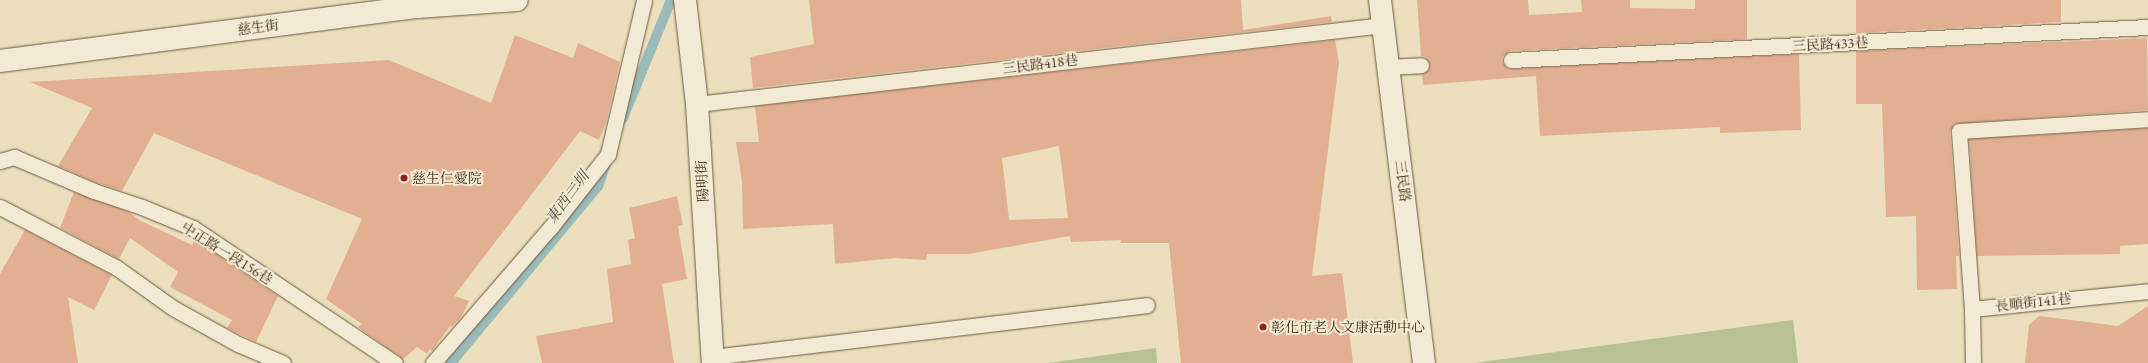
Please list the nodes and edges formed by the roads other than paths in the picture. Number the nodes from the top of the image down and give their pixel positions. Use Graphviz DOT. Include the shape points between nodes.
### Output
graph roads {
  1 [pos="517,0"];
  2 [pos="644,0"];
  3 [pos="686,0"];
  4 [pos="1380,0"];
  5 [pos="419,3"];
  6 [pos="1383,25"];
  7 [pos="2148,27"];
  8 [pos="1511,60"];
  9 [pos="0,61"];
  10 [pos="1422,65"];
  11 [pos="1388,67"];
  12 [pos="697,104"];
  13 [pos="2148,119"];
  14 [pos="0,161"];
  15 [pos="0,206"];
  16 [pos="2148,290"];
  17 [pos="1147,305"];
  18 [pos="1972,309"];
  19 [pos="712,360"];
  20 [pos="283,363"];
  21 [pos="395,363"];
  22 [pos="433,363"];
  23 [pos="1424,363"];
  24 [pos="1973,363"];
  1 -- 5 [label="street, 慈生街"];
  2 -- 22 [label="lane" via="608,154 551,227"];
  3 -- 12 [label="street, 陽明街"];
  4 -- 6 [label="street, 三民路"];
  5 -- 9 [label="street, 慈生街"];
  6 -- 11 [label="street, 三民路"];
  6 -- 12 [label="lane, 三民路418巷"];
  7 -- 8 [label="lane, 三民路433巷"];
  10 -- 11 [label="lane"];
  11 -- 23 [label="street, 三民路"];
  12 -- 19 [label="street, 陽明街"];
  13 -- 18 [label="lane" via="1959,131"];
  14 -- 21 [label="lane, 中正路一段156巷" via="14,157 94,191 193,228"];
  15 -- 20 [label="lane" via="117,268 173,308 238,344"];
  16 -- 18 [label="lane, 長順街141巷"];
  17 -- 19 [label="lane"];
  18 -- 24 [label="lane"];
}
